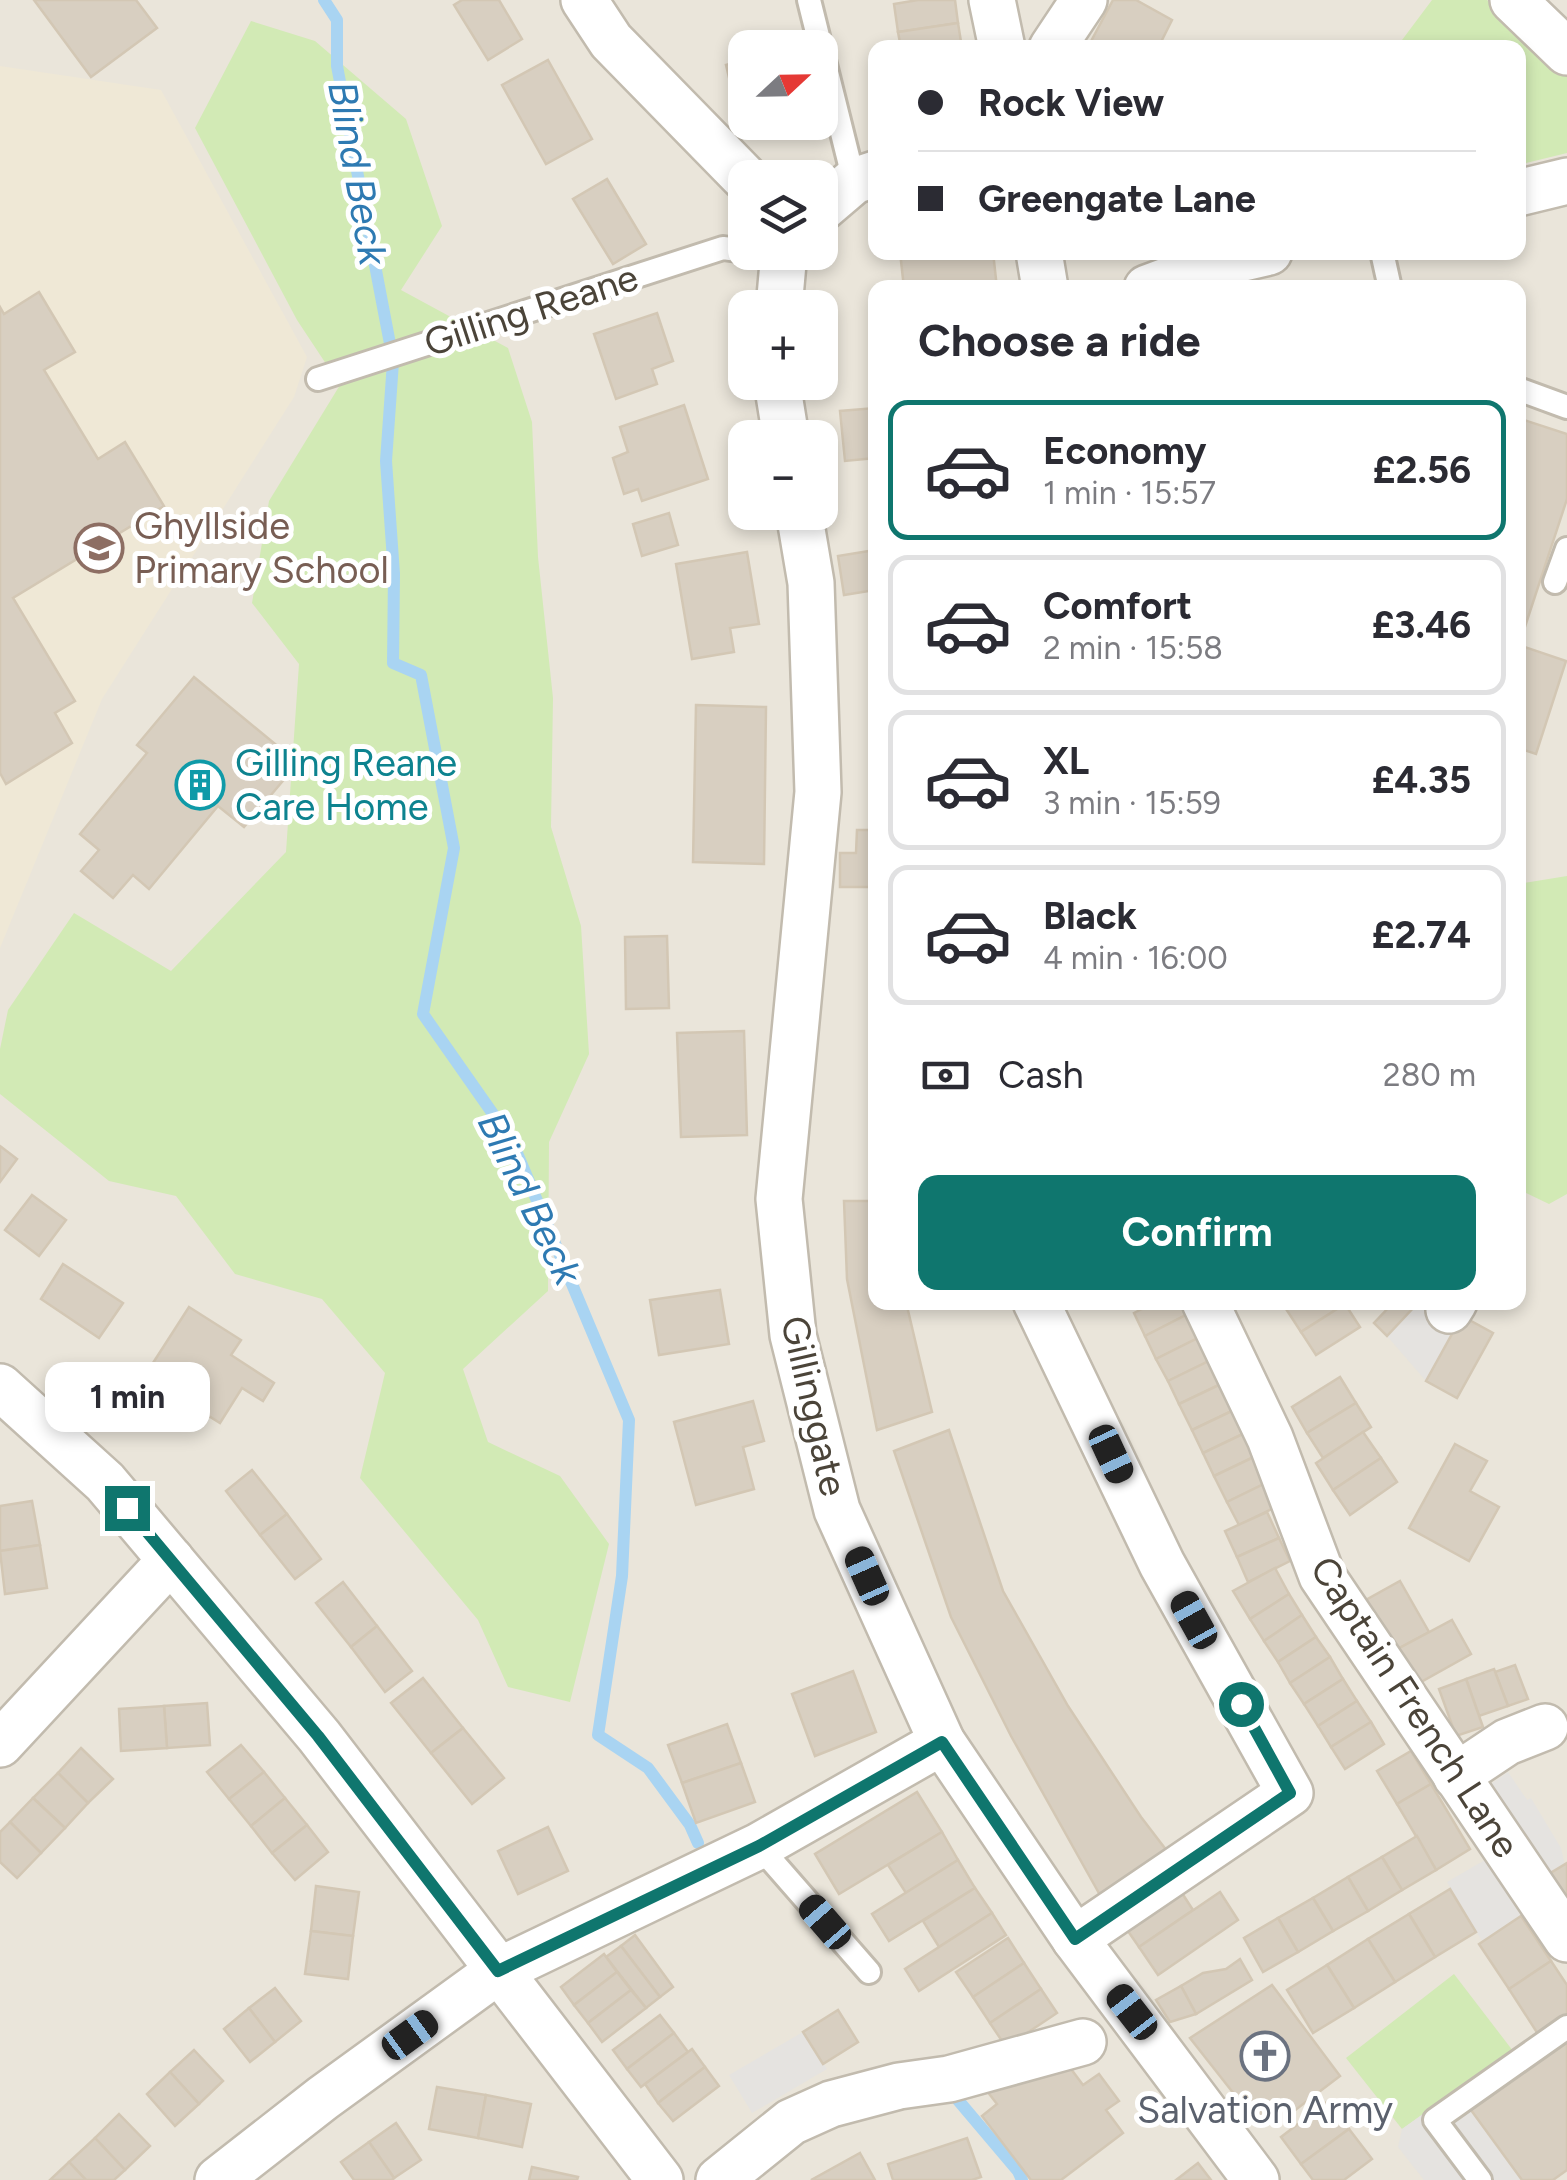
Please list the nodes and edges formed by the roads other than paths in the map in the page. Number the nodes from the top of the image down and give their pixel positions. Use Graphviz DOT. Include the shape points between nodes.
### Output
graph roads {
  1 [pos="584,0"];
  2 [pos="809,0"];
  3 [pos="992,0"];
  4 [pos="1084,0"];
  5 [pos="1514,0"];
  6 [pos="1000,40"];
  7 [pos="1057,40"];
  8 [pos="1567,52"];
  9 [pos="728,160"];
  10 [pos="864,177"];
  11 [pos="1567,181"];
  12 [pos="1526,192"];
  13 [pos="838,196"];
  14 [pos="728,249"];
  15 [pos="1234,260"];
  16 [pos="1168,280"];
  17 [pos="318,380"];
  18 [pos="1526,392"];
  19 [pos="1567,407"];
  20 [pos="802,530"];
  21 [pos="1567,549"];
  22 [pos="1555,582"];
  23 [pos="1040,1310"];
  24 [pos="1209,1310"];
  25 [pos="0,1388"];
  26 [pos="171,1560"];
  27 [pos="1545,1726"];
  28 [pos="942,1742"];
  29 [pos="0,1744"];
  30 [pos="1456,1776"];
  31 [pos="759,1846"];
  32 [pos="1075,1939"];
  33 [pos="1567,1939"];
  34 [pos="498,1971"];
  35 [pos="869,1972"];
  36 [pos="1567,2026"];
  37 [pos="1083,2042"];
  38 [pos="218,2180"];
  39 [pos="660,2180"];
  40 [pos="719,2180"];
  41 [pos="1256,2180"];
  42 [pos="1480,2180"];
  1 -- 9 [label="street" via="612,41"];
  2 -- 10 [label="lane"];
  3 -- 6 [label="street"];
  4 -- 7 [label="street"];
  5 -- 8 [label="street"];
  10 -- 13 [label="street"];
  11 -- 12 [label="street"];
  14 -- 17 [label="lane, Gilling Reane"];
  15 -- 16 [label="street"];
  18 -- 19 [label="lane"];
  20 -- 28 [label="street, Gillinggate" via="811,584 818,792 779,1198 794,1335 837,1510"];
  21 -- 22 [label="lane"];
  23 -- 32 [label="street" via="1162,1564 1290,1793"];
  24 -- 30 [label="street, Captain French Lane" via="1270,1438 1322,1576"];
  25 -- 26 [label="street" via="106,1482"];
  26 -- 29 [label="street"];
  26 -- 34 [label="street" via="318,1736"];
  27 -- 30 [label="street"];
  28 -- 31 [label="street"];
  28 -- 32 [label="street, Gillinggate"];
  30 -- 33 [label="street, Captain French Lane"];
  31 -- 34 [label="street"];
  31 -- 35 [label="lane"];
  32 -- 41 [label="street, Gillinggate"];
  34 -- 38 [label="street"];
  34 -- 39 [label="street"];
  36 -- 42 [label="lane" via="1435,2120"];
  37 -- 40 [label="street" via="830,2104 792,2122"];
}
